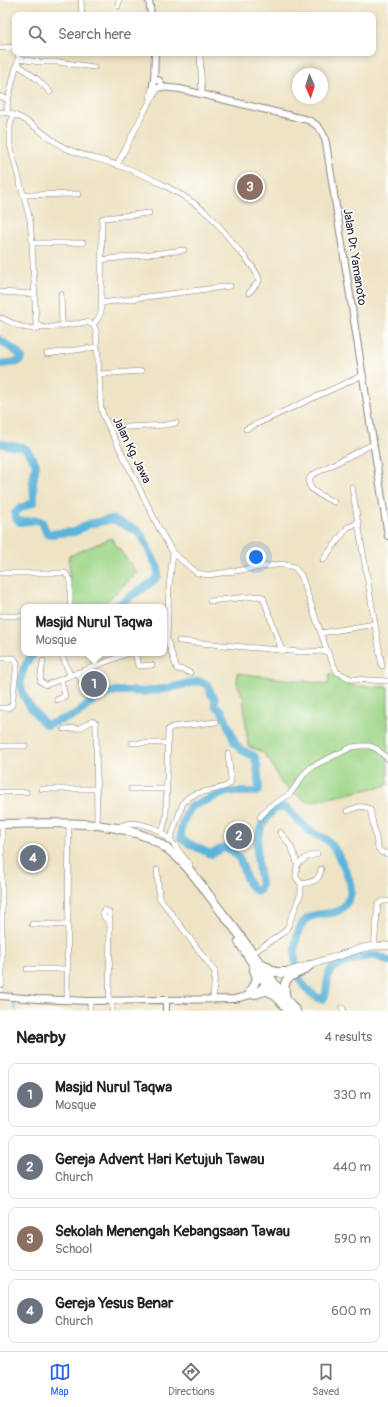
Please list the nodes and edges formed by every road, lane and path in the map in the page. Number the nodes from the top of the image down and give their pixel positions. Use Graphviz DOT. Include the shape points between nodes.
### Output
graph roads {
  1 [pos="81,0"];
  2 [pos="144,0"];
  3 [pos="149,0"];
  4 [pos="82,12"];
  5 [pos="151,12"];
  6 [pos="12,47"];
  7 [pos="0,48"];
  8 [pos="155,56"];
  9 [pos="200,56"];
  10 [pos="18,59"];
  11 [pos="94,67"];
  12 [pos="158,84"];
  13 [pos="50,92"];
  14 [pos="202,94"];
  15 [pos="0,96"];
  16 [pos="8,100"];
  17 [pos="0,112"];
  18 [pos="7,112"];
  19 [pos="13,114"];
  20 [pos="117,165"];
  21 [pos="78,194"];
  22 [pos="24,195"];
  23 [pos="149,214"];
  24 [pos="83,243"];
  25 [pos="32,244"];
  26 [pos="184,250"];
  27 [pos="101,260"];
  28 [pos="230,286"];
  29 [pos="0,292"];
  30 [pos="34,294"];
  31 [pos="61,294"];
  32 [pos="248,294"];
  33 [pos="101,303"];
  34 [pos="2,318"];
  35 [pos="62,325"];
  36 [pos="93,325"];
  37 [pos="40,326"];
  38 [pos="97,347"];
  39 [pos="47,354"];
  40 [pos="142,371"];
  41 [pos="99,374"];
  42 [pos="363,375"];
  43 [pos="176,423"];
  44 [pos="109,428"];
  45 [pos="246,429"];
  46 [pos="373,444"];
  47 [pos="352,487"];
  48 [pos="334,502"];
  49 [pos="359,523"];
  50 [pos="388,536"];
  51 [pos="173,553"];
  52 [pos="323,560"];
  53 [pos="0,573"];
  54 [pos="210,601"];
  55 [pos="70,604"];
  56 [pos="167,604"];
  57 [pos="0,616"];
  58 [pos="21,616"];
  59 [pos="375,624"];
  60 [pos="321,633"];
  61 [pos="179,641"];
  62 [pos="167,645"];
  63 [pos="282,651"];
  64 [pos="327,651"];
  65 [pos="63,656"];
  66 [pos="94,656"];
  67 [pos="121,656"];
  68 [pos="136,656"];
  69 [pos="0,658"];
  70 [pos="43,661"];
  71 [pos="96,665"];
  72 [pos="152,665"];
  73 [pos="382,666"];
  74 [pos="78,672"];
  75 [pos="190,673"];
  76 [pos="70,675"];
  77 [pos="61,680"];
  78 [pos="388,681"];
  79 [pos="86,696"];
  80 [pos="57,700"];
  81 [pos="0,708"];
  82 [pos="216,722"];
  83 [pos="64,729"];
  84 [pos="132,743"];
  85 [pos="167,743"];
  86 [pos="0,746"];
  87 [pos="25,746"];
  88 [pos="228,754"];
  89 [pos="388,759"];
  90 [pos="42,789"];
  91 [pos="97,789"];
  92 [pos="131,789"];
  93 [pos="166,789"];
  94 [pos="0,792"];
  95 [pos="26,792"];
  96 [pos="347,811"];
  97 [pos="260,817"];
  98 [pos="1,824"];
  99 [pos="69,824"];
  100 [pos="97,825"];
  101 [pos="118,828"];
  102 [pos="280,832"];
  103 [pos="162,833"];
  104 [pos="170,840"];
  105 [pos="317,854"];
  106 [pos="388,854"];
  107 [pos="297,866"];
  108 [pos="321,869"];
  109 [pos="157,870"];
  110 [pos="191,872"];
  111 [pos="301,884"];
  112 [pos="1,886"];
  113 [pos="388,901"];
  114 [pos="110,923"];
  115 [pos="32,924"];
  116 [pos="68,925"];
  117 [pos="1,927"];
  118 [pos="374,946"];
  119 [pos="388,946"];
  120 [pos="253,956"];
  121 [pos="1,967"];
  122 [pos="308,967"];
  123 [pos="27,968"];
  124 [pos="67,969"];
  125 [pos="289,973"];
  126 [pos="269,981"];
  127 [pos="2,985"];
  128 [pos="249,994"];
  129 [pos="0,996"];
  130 [pos="66,1000"];
  131 [pos="213,1000"];
  132 [pos="90,1001"];
  133 [pos="111,1001"];
  134 [pos="166,1001"];
  135 [pos="284,1001"];
  136 [pos="90,1011"];
  137 [pos="112,1011"];
  138 [pos="166,1011"];
  139 [pos="288,1011"];
  140 [pos="296,1011"];
  1 -- 4 [label="street"];
  2 -- 3 [label="street"];
  3 -- 5 [label="street"];
  6 -- 7 [label="street"];
  8 -- 12 [label="street"];
  9 -- 14 [label="street"];
  10 -- 11 [label="street"];
  10 -- 13 [label="street"];
  10 -- 16 [label="street"];
  12 -- 14 [label="street, Jalan Dr. Yamanoto"];
  12 -- 20 [label="street"];
  14 -- 42 [label="street, Jalan Dr. Yamanoto" via="308,120 319,126 322,131"];
  15 -- 16 [label="street"];
  16 -- 18 [label="street"];
  17 -- 18 [label="street"];
  18 -- 19 [label="street"];
  19 -- 20 [label="street" via="22,117 66,148"];
  19 -- 22 [label="street" via="10,145"];
  20 -- 32 [label="street" via="152,178 212,218 259,276 259,280"];
  21 -- 22 [label="street"];
  22 -- 25 [label="street"];
  23 -- 27 [label="street" via="104,218"];
  24 -- 25 [label="street"];
  25 -- 30 [label="street"];
  26 -- 27 [label="street"];
  27 -- 33 [label="street"];
  28 -- 33 [label="street"];
  29 -- 30 [label="street"];
  30 -- 37 [label="street" via="36,322"];
  31 -- 35 [label="street"];
  33 -- 36 [label="street" via="99,318"];
  34 -- 37 [label="street" via="28,329"];
  35 -- 36 [label="street" via="87,322"];
  35 -- 37 [label="street" via="45,328"];
  36 -- 38 [label="street, Jalan Kg. Jawa" via="96,330"];
  38 -- 39 [label="street"];
  38 -- 41 [label="street, Jalan Kg. Jawa"];
  40 -- 41 [label="street"];
  41 -- 44 [label="street, Jalan Kg. Jawa" via="101,407"];
  42 -- 45 [label="street"];
  42 -- 46 [label="street, Jalan Dr. Yamanoto"];
  43 -- 44 [label="street"];
  44 -- 51 [label="street, Jalan Kg. Jawa"];
  46 -- 48 [label="street" via="312,474 309,478 313,491"];
  46 -- 50 [label="street, Jalan Dr. Yamanoto"];
  47 -- 49 [label="street"];
  49 -- 52 [label="street" via="348,527"];
  49 -- 59 [label="street"];
  51 -- 56 [label="street"];
  51 -- 60 [label="street, Jalan Kg. Jawa" via="201,575 274,565 294,567 301,575"];
  53 -- 55 [label="street" via="67,574 70,579"];
  54 -- 63 [label="street" via="263,597"];
  57 -- 58 [label="street"];
  59 -- 60 [label="street"];
  59 -- 73 [label="street"];
  60 -- 64 [label="street, Jalan Kg. Jawa"];
  61 -- 63 [label="street"];
  62 -- 75 [label="street" via="177,669"];
  63 -- 64 [label="street"];
  64 -- 78 [label="street, Jalan Kg. Jawa" via="334,667 341,675 351,679"];
  65 -- 76 [label="street"];
  66 -- 71 [label="street"];
  67 -- 71 [label="street"];
  68 -- 72 [label="street" via="138,665"];
  69 -- 81 [label="street" via="14,658 17,663 12,705"];
  70 -- 77 [label="street" via="40,681 46,685"];
  71 -- 74 [label="street"];
  74 -- 76 [label="street"];
  74 -- 79 [label="street"];
  76 -- 77 [label="street"];
  77 -- 80 [label="street" via="65,696"];
  82 -- 85 [label="street" via="172,726 168,730"];
  83 -- 91 [label="street" via="80,728 90,721 95,721"];
  84 -- 85 [label="street"];
  85 -- 93 [label="street"];
  86 -- 87 [label="street"];
  88 -- 104 [label="street" via="230,784 186,799"];
  89 -- 97 [label="street" via="370,746 352,747 305,773 290,794 270,806"];
  90 -- 91 [label="street"];
  91 -- 100 [label="street"];
  92 -- 93 [label="street"];
  93 -- 103 [label="street" via="166,817"];
  94 -- 95 [label="street"];
  96 -- 106 [label="street" via="359,806 370,809 378,848"];
  98 -- 99 [label="main road"];
  98 -- 112 [label="street"];
  99 -- 100 [label="main road"];
  99 -- 116 [label="street"];
  100 -- 101 [label="main road"];
  101 -- 103 [label="street" via="137,824"];
  101 -- 110 [label="main road" via="140,834 163,845"];
  102 -- 107 [label="street" via="290,844"];
  103 -- 104 [label="street"];
  104 -- 110 [label="street" via="191,867"];
  105 -- 107 [label="street" via="307,857"];
  107 -- 111 [label="street" via="296,877"];
  108 -- 111 [label="street" via="317,880"];
  109 -- 131 [label="street" via="159,897 215,972"];
  110 -- 120 [label="main road"];
  111 -- 120 [label="street" via="300,898 288,926"];
  112 -- 117 [label="street"];
  113 -- 118 [label="street" via="378,904"];
  114 -- 133 [label="street"];
  115 -- 116 [label="street"];
  116 -- 124 [label="street"];
  117 -- 121 [label="street"];
  118 -- 119 [label="main road"];
  118 -- 122 [label="main road"];
  120 -- 125 [label="main road" via="275,972"];
  120 -- 126 [label="main road"];
  120 -- 128 [label="main road" via="257,978"];
  121 -- 127 [label="street"];
  122 -- 125 [label="main road"];
  123 -- 124 [label="street"];
  124 -- 130 [label="street"];
  125 -- 126 [label="main road"];
  125 -- 135 [label="main road" via="285,984"];
  126 -- 128 [label="street"];
  126 -- 135 [label="main road"];
  128 -- 131 [label="street" via="234,999"];
  128 -- 135 [label="main road" via="258,995 263,991 269,991"];
  129 -- 130 [label="street"];
  130 -- 132 [label="street"];
  131 -- 134 [label="street"];
  132 -- 133 [label="street"];
  132 -- 136 [label="street"];
  133 -- 134 [label="street"];
  133 -- 137 [label="street"];
  134 -- 138 [label="street"];
  135 -- 139 [label="main road"];
  135 -- 140 [label="main road"];
}
